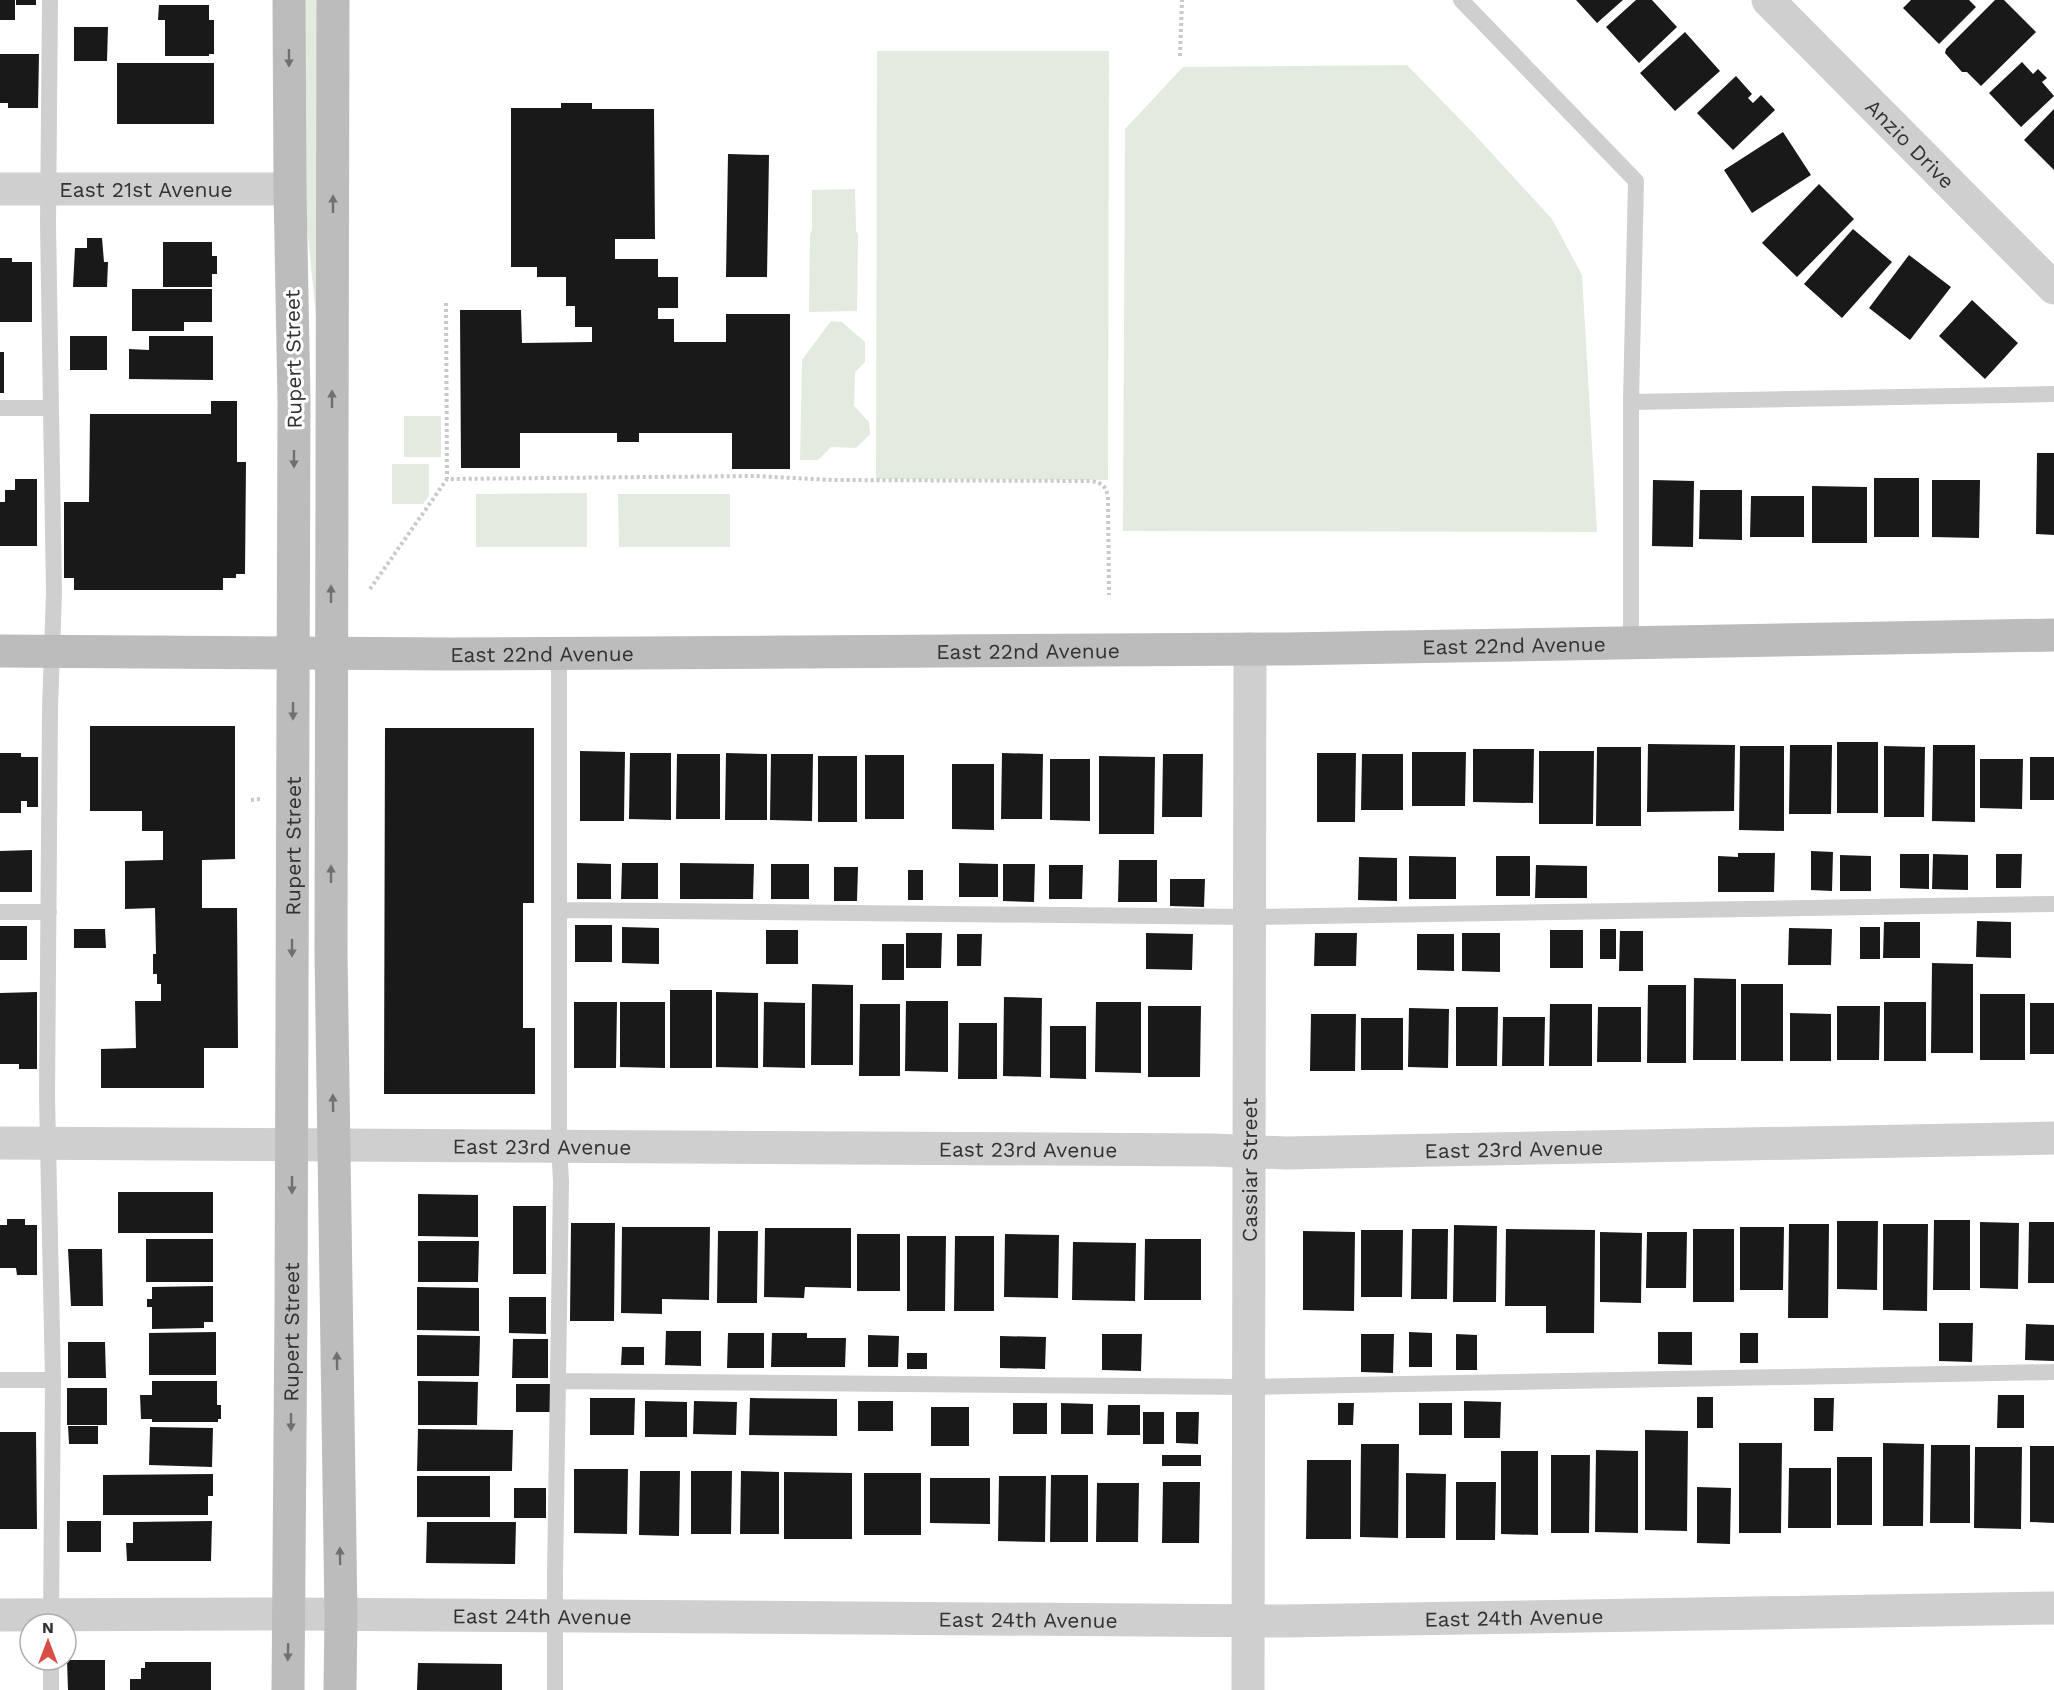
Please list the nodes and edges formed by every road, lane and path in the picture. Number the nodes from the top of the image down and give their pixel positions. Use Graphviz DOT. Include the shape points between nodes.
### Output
graph roads {
  1 [pos="50,0"];
  2 [pos="289,0"];
  3 [pos="333,0"];
  4 [pos="1182,0"];
  5 [pos="1461,0"];
  6 [pos="1768,0"];
  7 [pos="1180,56"];
  8 [pos="0,189"];
  9 [pos="48,189"];
  10 [pos="290,189"];
  11 [pos="2054,288"];
  12 [pos="446,303"];
  13 [pos="2054,394"];
  14 [pos="1632,402"];
  15 [pos="0,408"];
  16 [pos="50,408"];
  17 [pos="447,479"];
  18 [pos="370,589"];
  19 [pos="1108,595"];
  20 [pos="2054,635"];
  21 [pos="1631,644"];
  22 [pos="1250,649"];
  23 [pos="0,651"];
  24 [pos="51,651"];
  25 [pos="560,652"];
  26 [pos="294,653"];
  27 [pos="331,653"];
  28 [pos="264,799"];
  29 [pos="251,800"];
  30 [pos="2054,904"];
  31 [pos="559,910"];
  32 [pos="0,912"];
  33 [pos="49,912"];
  34 [pos="1251,917"];
  35 [pos="2054,1138"];
  36 [pos="0,1143"];
  37 [pos="48,1143"];
  38 [pos="292,1144"];
  39 [pos="333,1145"];
  40 [pos="559,1146"];
  41 [pos="1249,1152"];
  42 [pos="2054,1372"];
  43 [pos="0,1380"];
  44 [pos="53,1380"];
  45 [pos="558,1381"];
  46 [pos="1248,1387"];
  47 [pos="2054,1608"];
  48 [pos="51,1612"];
  49 [pos="289,1614"];
  50 [pos="0,1615"];
  51 [pos="341,1615"];
  52 [pos="554,1616"];
  53 [pos="18,1617"];
  54 [pos="78,1619"];
  55 [pos="1249,1622"];
  56 [pos="51,1672"];
  57 [pos="51,1690"];
  58 [pos="288,1690"];
  59 [pos="340,1690"];
  60 [pos="555,1690"];
  61 [pos="1248,1690"];
  1 -- 9 [label="lane"];
  2 -- 10 [label="street, Rupert Street, one-way"];
  27 -- 3 [label="street, Rupert Street, one-way"];
  4 -- 7 [label="path"];
  5 -- 14 [label="lane" via="1636,181"];
  6 -- 11 [label="street, Anzio Drive"];
  8 -- 9 [label="street, East 21st Avenue"];
  9 -- 10 [label="street, East 21st Avenue"];
  9 -- 16 [label="lane"];
  10 -- 26 [label="street, Rupert Street, one-way"];
  12 -- 17 [label="path"];
  13 -- 14 [label="lane"];
  14 -- 21 [label="lane"];
  15 -- 16 [label="lane"];
  16 -- 24 [label="lane" via="54,592"];
  17 -- 18 [label="path"];
  17 -- 19 [label="path" via="755,476 1091,481 1104,485 1108,497"];
  20 -- 21 [label="street, East 22nd Avenue"];
  21 -- 22 [label="street, East 22nd Avenue"];
  22 -- 25 [label="street, East 22nd Avenue"];
  22 -- 34 [label="street, Cassiar Street"];
  23 -- 24 [label="street, East 22nd Avenue"];
  24 -- 26 [label="street, East 22nd Avenue"];
  24 -- 33 [label="lane"];
  25 -- 27 [label="street, East 22nd Avenue"];
  25 -- 31 [label="lane"];
  26 -- 27 [label="street, East 22nd Avenue"];
  26 -- 38 [label="street, Rupert Street, one-way"];
  39 -- 27 [label="street, Rupert Street, one-way"];
  28 -- 29 [label="path"];
  30 -- 34 [label="lane"];
  31 -- 34 [label="lane"];
  31 -- 40 [label="lane"];
  32 -- 33 [label="lane"];
  33 -- 37 [label="lane"];
  34 -- 41 [label="street, Cassiar Street"];
  35 -- 41 [label="street, East 23rd Avenue"];
  36 -- 37 [label="street, East 23rd Avenue"];
  37 -- 38 [label="street, East 23rd Avenue"];
  37 -- 44 [label="lane"];
  38 -- 39 [label="street, East 23rd Avenue"];
  38 -- 49 [label="street, Rupert Street, one-way"];
  39 -- 40 [label="street, East 23rd Avenue"];
  51 -- 39 [label="street, Rupert Street, one-way"];
  40 -- 41 [label="street, East 23rd Avenue"];
  40 -- 45 [label="lane"];
  41 -- 46 [label="street, Cassiar Street"];
  42 -- 46 [label="lane"];
  43 -- 44 [label="lane"];
  44 -- 48 [label="lane"];
  45 -- 46 [label="lane"];
  45 -- 52 [label="lane"];
  46 -- 55 [label="street, Cassiar Street"];
  47 -- 55 [label="street, East 24th Avenue"];
  49 -- 51 [label="street, East 24th Avenue"];
  49 -- 54 [label="street, East 24th Avenue"];
  49 -- 58 [label="street, Rupert Street, one-way"];
  50 -- 53 [label="street, East 24th Avenue"];
  51 -- 52 [label="street, East 24th Avenue"];
  51 -- 59 [label="street, Rupert Street"];
  52 -- 55 [label="street, East 24th Avenue"];
  52 -- 60 [label="lane"];
  55 -- 61 [label="street, Cassiar Street"];
  56 -- 57 [label="lane"];
}
